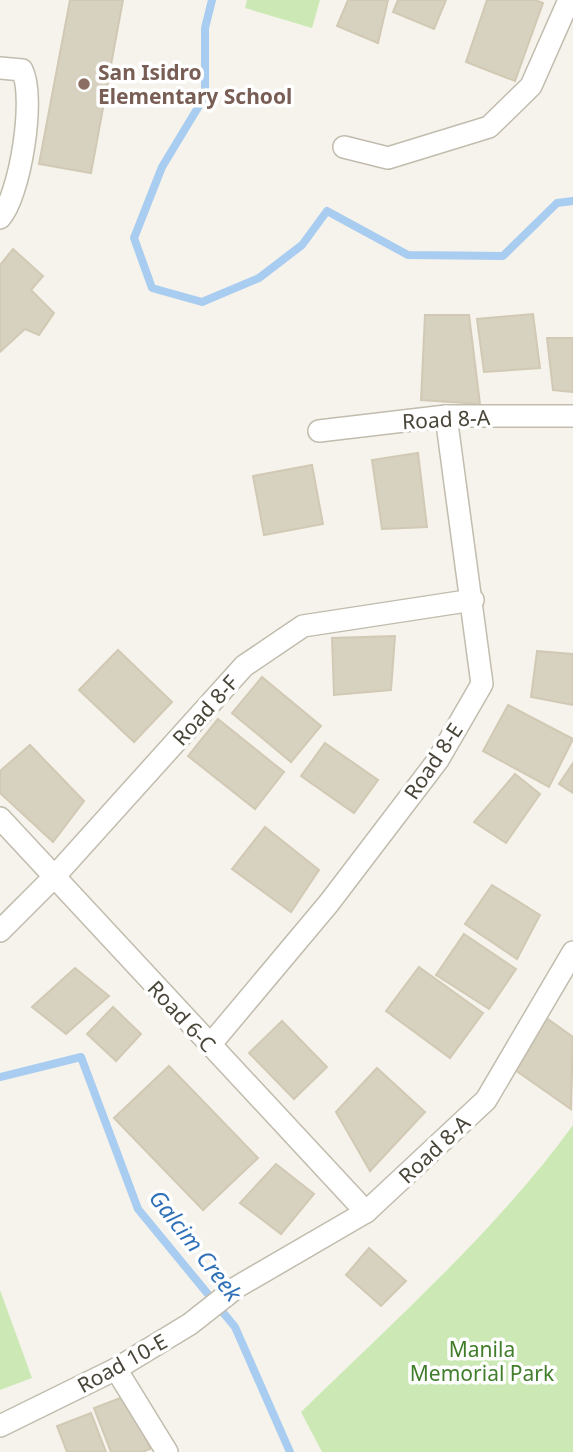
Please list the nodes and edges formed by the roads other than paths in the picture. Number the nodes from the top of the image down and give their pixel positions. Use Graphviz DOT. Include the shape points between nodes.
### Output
graph roads {
  1 [pos="569,0"];
  2 [pos="0,68"];
  3 [pos="344,147"];
  4 [pos="0,218"];
  5 [pos="446,416"];
  6 [pos="573,416"];
  7 [pos="319,430"];
  8 [pos="473,600"];
  9 [pos="0,818"];
  10 [pos="54,877"];
  11 [pos="0,931"];
  12 [pos="573,952"];
  13 [pos="210,1045"];
  14 [pos="366,1212"];
  15 [pos="237,1287"];
  16 [pos="116,1370"];
  17 [pos="0,1426"];
  18 [pos="167,1452"];
  1 -- 3 [label="street" via="531,86 489,127 388,158"];
  2 -- 4 [label="street" via="22,71 27,83 23,162"];
  5 -- 6 [label="street, Road 8-A"];
  5 -- 7 [label="street, Road 8-A"];
  5 -- 8 [label="street, Road 8-E"];
  8 -- 10 [label="street, Road 8-F" via="303,626 244,666"];
  8 -- 13 [label="street, Road 8-E" via="482,684 444,749 330,904"];
  9 -- 10 [label="street, Road 6-C"];
  10 -- 11 [label="street, Road 8-F"];
  10 -- 13 [label="street, Road 6-C"];
  12 -- 14 [label="street, Road 8-A" via="486,1100"];
  13 -- 14 [label="street, Road 6-C"];
  14 -- 15 [label="street, Road 8-A"];
  15 -- 16 [label="street, Road 10-E" via="190,1324"];
  16 -- 17 [label="street, Road 10-E"];
  16 -- 18 [label="street"];
}
